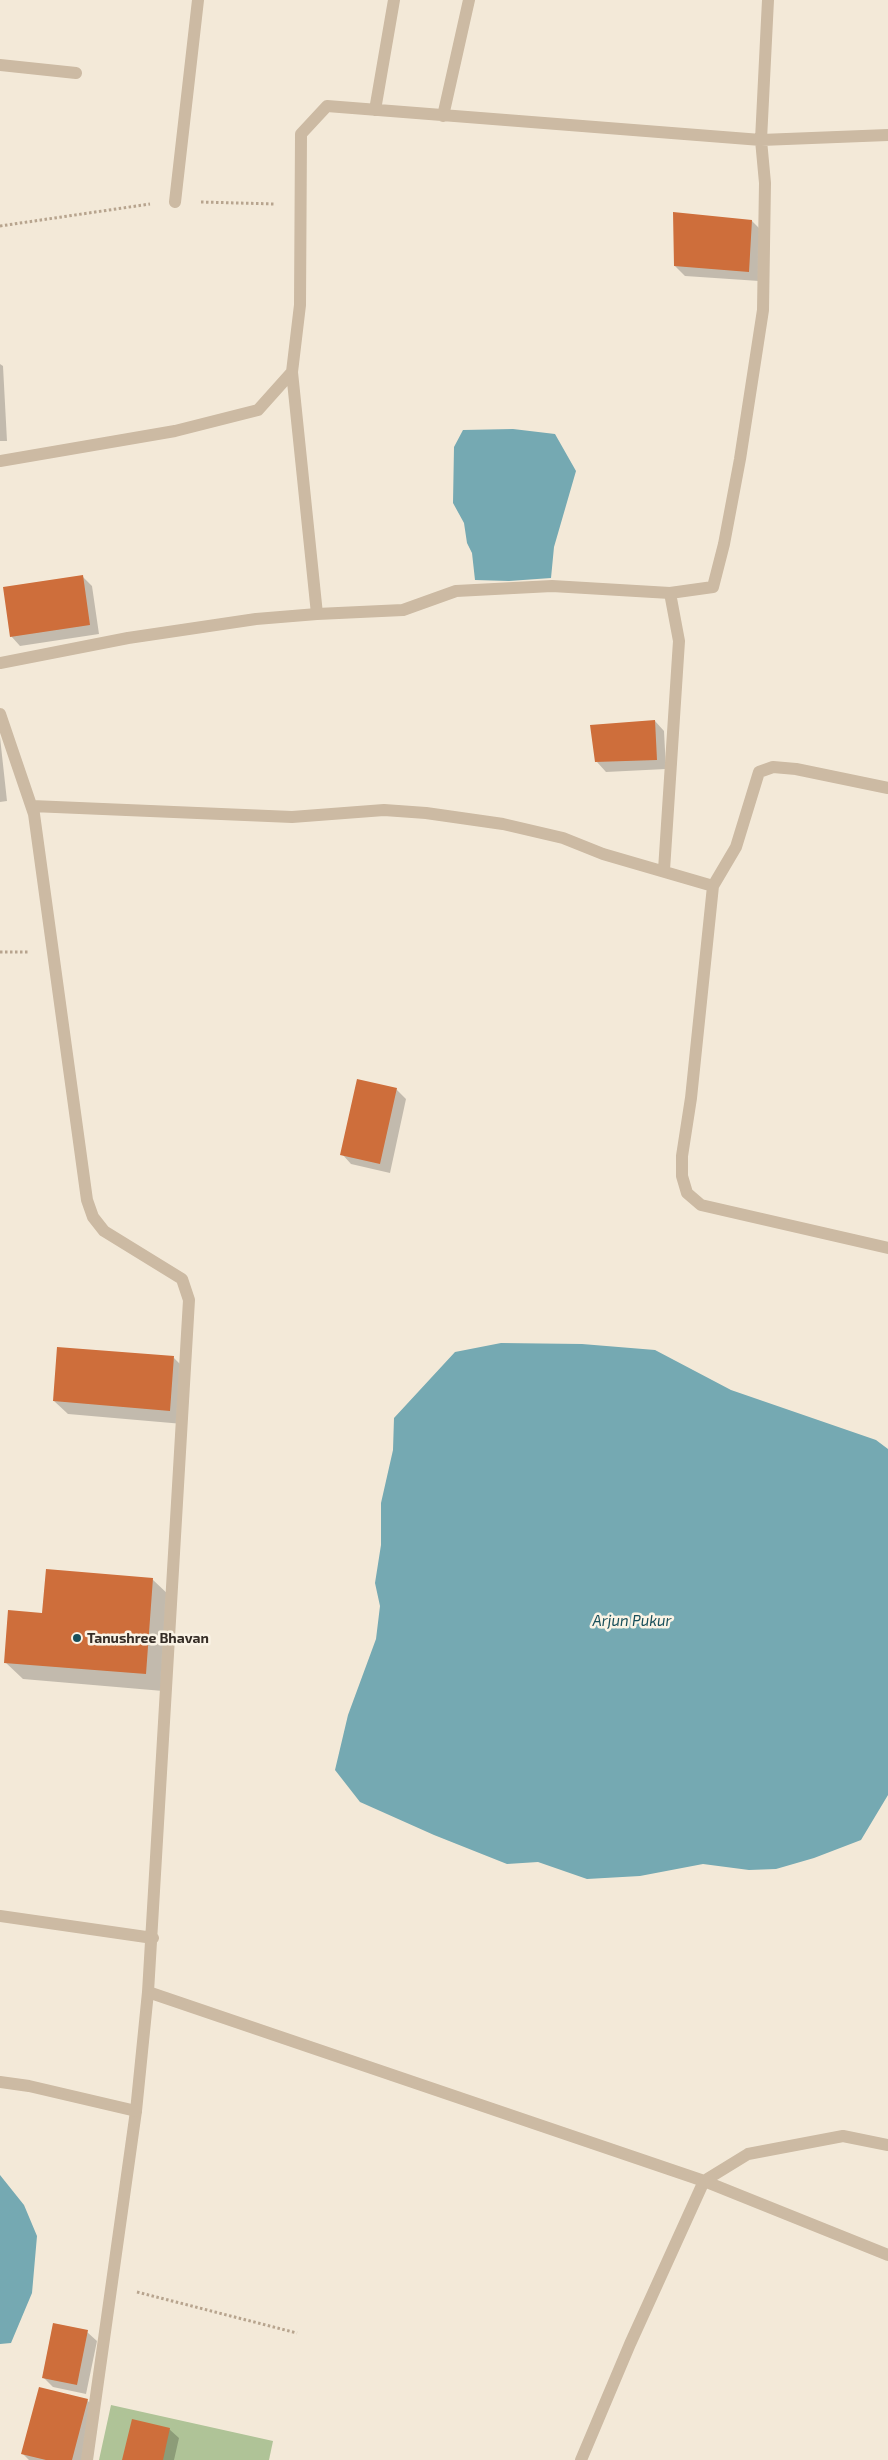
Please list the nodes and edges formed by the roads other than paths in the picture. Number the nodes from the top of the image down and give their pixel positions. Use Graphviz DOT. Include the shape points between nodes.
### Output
graph roads {
  1 [pos="198,0"];
  2 [pos="394,0"];
  3 [pos="469,0"];
  4 [pos="768,0"];
  5 [pos="0,65"];
  6 [pos="76,73"];
  7 [pos="375,110"];
  8 [pos="443,116"];
  9 [pos="888,135"];
  10 [pos="761,140"];
  11 [pos="175,202"];
  12 [pos="292,372"];
  13 [pos="0,461"];
  14 [pos="670,593"];
  15 [pos="317,614"];
  16 [pos="0,663"];
  17 [pos="0,715"];
  18 [pos="888,788"];
  19 [pos="32,806"];
  20 [pos="664,870"];
  21 [pos="713,886"];
  22 [pos="888,1248"];
  23 [pos="0,1916"];
  24 [pos="152,1938"];
  25 [pos="148,1992"];
  26 [pos="0,2082"];
  27 [pos="136,2112"];
  28 [pos="888,2145"];
  29 [pos="704,2181"];
  30 [pos="888,2255"];
  31 [pos="87,2460"];
  32 [pos="581,2460"];
  1 -- 11 [label="street"];
  2 -- 7 [label="street"];
  3 -- 8 [label="street"];
  4 -- 10 [label="street"];
  5 -- 6 [label="street"];
  7 -- 8 [label="street"];
  7 -- 12 [label="street" via="327,106 301,134 300,305"];
  8 -- 10 [label="street"];
  9 -- 10 [label="street"];
  10 -- 14 [label="street" via="765,184 763,310 724,544 712,587"];
  12 -- 13 [label="street" via="258,410 175,431"];
  12 -- 15 [label="street"];
  14 -- 15 [label="street" via="552,586 456,591 403,610"];
  14 -- 20 [label="street" via="679,641"];
  15 -- 16 [label="street" via="256,619 128,638"];
  17 -- 19 [label="street"];
  18 -- 21 [label="street" via="773,766 759,772 736,847"];
  19 -- 20 [label="street" via="292,817 384,810 426,813 503,824 563,838 602,854"];
  19 -- 24 [label="street" via="87,1200 93,1217 104,1231 182,1279 189,1300"];
  20 -- 21 [label="street"];
  21 -- 22 [label="street" via="682,1156 682,1176 687,1193 701,1204"];
  23 -- 24 [label="street"];
  24 -- 25 [label="street"];
  25 -- 27 [label="street"];
  25 -- 29 [label="street"];
  26 -- 27 [label="street" via="30,2086"];
  27 -- 31 [label="street"];
  28 -- 29 [label="street" via="843,2136 748,2154"];
  29 -- 30 [label="street"];
  29 -- 32 [label="street"];
}
